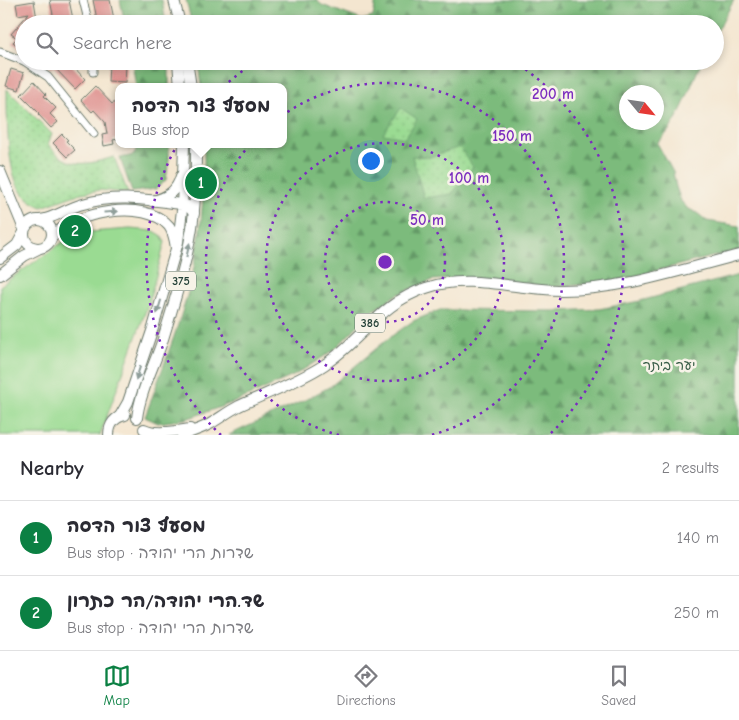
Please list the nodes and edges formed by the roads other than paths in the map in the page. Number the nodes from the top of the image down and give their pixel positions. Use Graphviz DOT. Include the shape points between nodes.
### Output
graph roads {
  1 [pos="83,0"];
  2 [pos="169,0"];
  3 [pos="174,0"];
  4 [pos="87,15"];
  5 [pos="172,15"];
  6 [pos="178,15"];
  7 [pos="0,52"];
  8 [pos="15,58"];
  9 [pos="38,70"];
  10 [pos="179,70"];
  11 [pos="189,70"];
  12 [pos="180,83"];
  13 [pos="191,83"];
  14 [pos="94,134"];
  15 [pos="184,148"];
  16 [pos="196,148"];
  17 [pos="184,168"];
  18 [pos="0,171"];
  19 [pos="152,201"];
  20 [pos="182,204"];
  21 [pos="15,206"];
  22 [pos="194,214"];
  23 [pos="37,220"];
  24 [pos="24,232"];
  25 [pos="52,237"];
  26 [pos="38,249"];
  27 [pos="176,251"];
  28 [pos="739,255"];
  29 [pos="0,258"];
  30 [pos="0,274"];
  31 [pos="120,416"];
  32 [pos="137,418"];
  33 [pos="208,425"];
  34 [pos="144,432"];
  35 [pos="109,435"];
  36 [pos="182,435"];
  1 -- 4 [label="street"];
  2 -- 5 [label="main road"];
  3 -- 6 [label="main road"];
  7 -- 8 [label="street"];
  9 -- 14 [label="street" via="48,77"];
  10 -- 12 [label="main road"];
  11 -- 13 [label="main road"];
  15 -- 17 [label="main road, 375"];
  16 -- 22 [label="main road, 375"];
  17 -- 19 [label="main road" via="172,192"];
  17 -- 20 [label="main road, 375"];
  18 -- 21 [label="main road"];
  19 -- 20 [label="main road"];
  19 -- 23 [label="main road" via="95,200 49,219"];
  20 -- 22 [label="main road"];
  20 -- 27 [label="main road, 375"];
  21 -- 23 [label="main road"];
  21 -- 24 [label="main road"];
  32 -- 22 [label="main road, 375, one-way" via="180,284"];
  23 -- 24 [label="main road" via="27,225"];
  23 -- 25 [label="main road" via="48,224"];
  24 -- 26 [label="main road" via="28,246"];
  24 -- 29 [label="main road" via="17,245"];
  25 -- 26 [label="main road" via="47,246"];
  25 -- 27 [label="main road, one-way" via="63,227 85,216 107,212 142,213 154,215 169,227"];
  26 -- 30 [label="main road"];
  27 -- 31 [label="main road, 375, one-way" via="131,392"];
  28 -- 33 [label="main road, 386" via="591,289 560,290 465,282 426,287 393,304 325,364 236,407"];
  31 -- 32 [label="main road"];
  31 -- 35 [label="main road, 375" via="112,424"];
  32 -- 34 [label="main road"];
  33 -- 34 [label="main road, 386" via="155,434"];
  33 -- 36 [label="main road, 386"];
}
